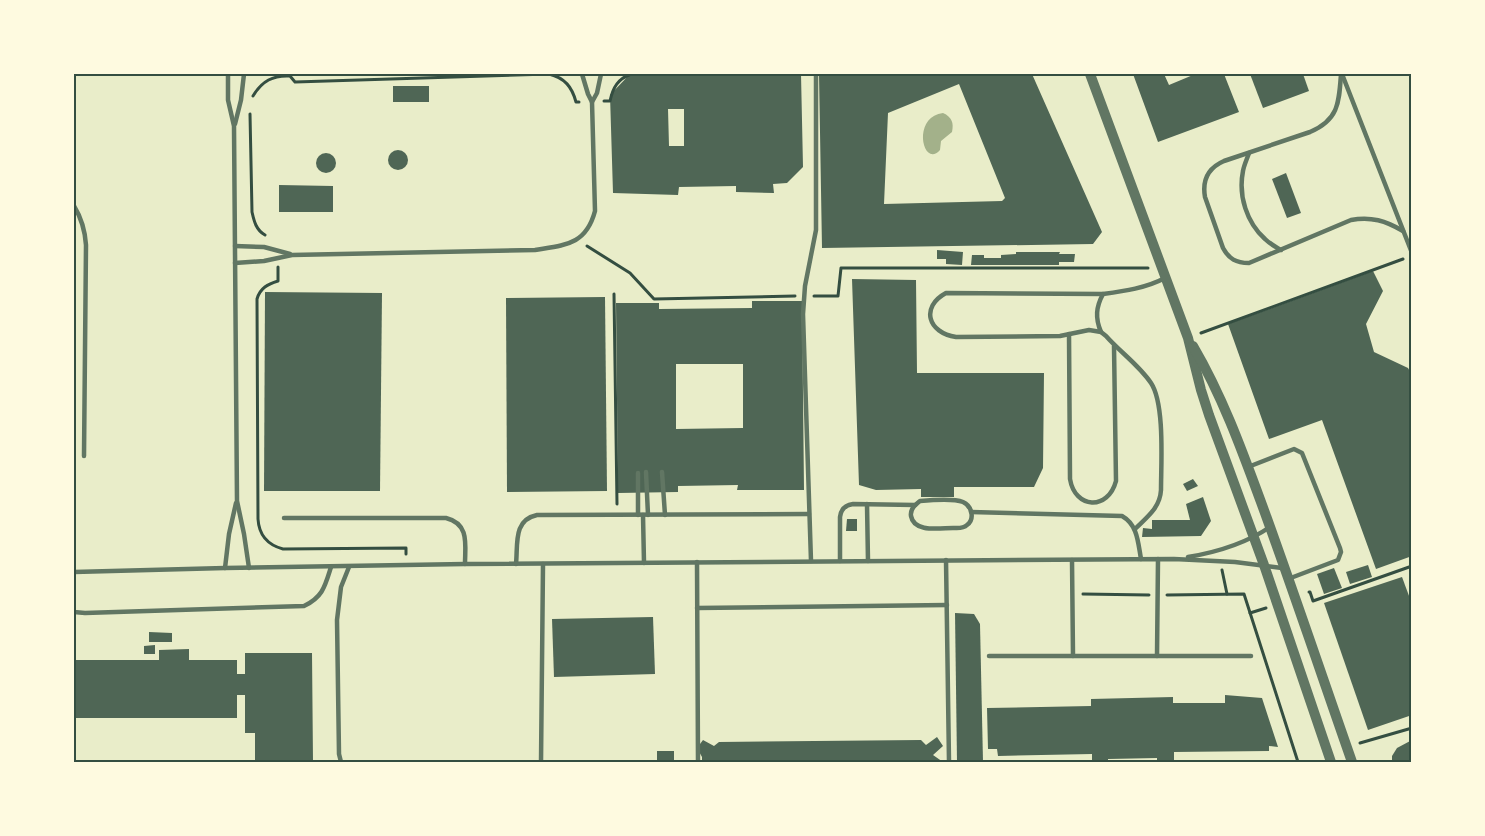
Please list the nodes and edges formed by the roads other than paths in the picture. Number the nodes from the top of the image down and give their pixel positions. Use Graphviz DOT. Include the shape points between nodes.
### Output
graph roads {
  1 [pos="228,74"];
  2 [pos="244,74"];
  3 [pos="582,74"];
  4 [pos="601,74"];
  5 [pos="816,74"];
  6 [pos="1090,74"];
  7 [pos="1341,74"];
  8 [pos="592,102"];
  9 [pos="234,126"];
  10 [pos="1249,153"];
  11 [pos="74,206"];
  12 [pos="1403,231"];
  13 [pos="235,246"];
  14 [pos="1281,250"];
  15 [pos="1412,254"];
  16 [pos="292,255"];
  17 [pos="235,263"];
  18 [pos="1164,273"];
  19 [pos="1103,294"];
  20 [pos="1101,332"];
  21 [pos="1069,334"];
  22 [pos="1188,338"];
  23 [pos="1114,345"];
  24 [pos="84,456"];
  25 [pos="1248,467"];
  26 [pos="646,472"];
  27 [pos="662,472"];
  28 [pos="638,473"];
  29 [pos="237,501"];
  30 [pos="867,504"];
  31 [pos="915,505"];
  32 [pos="971,512"];
  33 [pos="809,514"];
  34 [pos="643,515"];
  35 [pos="665,515"];
  36 [pos="284,518"];
  37 [pos="1270,527"];
  38 [pos="1135,529"];
  39 [pos="1255,538"];
  40 [pos="1141,559"];
  41 [pos="1158,559"];
  42 [pos="1174,559"];
  43 [pos="946,560"];
  44 [pos="1072,560"];
  45 [pos="811,561"];
  46 [pos="840,561"];
  47 [pos="868,561"];
  48 [pos="697,562"];
  49 [pos="644,563"];
  50 [pos="465,564"];
  51 [pos="516,564"];
  52 [pos="543,564"];
  53 [pos="1264,565"];
  54 [pos="331,567"];
  55 [pos="349,567"];
  56 [pos="225,568"];
  57 [pos="249,568"];
  58 [pos="74,573"];
  59 [pos="1286,574"];
  60 [pos="947,605"];
  61 [pos="698,608"];
  62 [pos="74,612"];
  63 [pos="989,656"];
  64 [pos="1073,656"];
  65 [pos="1157,656"];
  66 [pos="1251,656"];
  67 [pos="340,762"];
  68 [pos="541,762"];
  69 [pos="698,762"];
  70 [pos="949,762"];
  71 [pos="1331,762"];
  72 [pos="1352,762"];
  1 -- 9 [label="lane"];
  2 -- 9 [label="lane"];
  3 -- 8 [label="lane"];
  4 -- 8 [label="lane"];
  5 -- 33 [label="lane" via="816,230 808,265 803,325"];
  6 -- 18 [label="street"];
  7 -- 10 [label="lane" via="1337,107 1326,123"];
  7 -- 12 [label="lane"];
  8 -- 16 [label="lane" via="596,211 592,224 577,239 535,250"];
  9 -- 13 [label="lane"];
  10 -- 14 [label="lane" via="1241,190 1245,208 1252,225"];
  10 -- 14 [label="lane" via="1209,171 1203,188 1205,197 1227,255 1233,260 1249,263"];
  11 -- 24 [label="lane" via="85,230 86,244"];
  12 -- 14 [label="lane" via="1383,221 1352,220"];
  12 -- 15 [label="lane"];
  13 -- 16 [label="lane" via="264,247"];
  13 -- 17 [label="lane"];
  16 -- 17 [label="lane"];
  17 -- 29 [label="lane"];
  18 -- 19 [label="lane" via="1156,282"];
  18 -- 22 [label="street"];
  19 -- 20 [label="lane" via="1096,316"];
  19 -- 21 [label="lane" via="946,293 938,297 930,314 932,324 946,336"];
  20 -- 21 [label="lane"];
  20 -- 23 [label="lane"];
  21 -- 23 [label="lane" via="1071,488 1083,501 1092,503 1108,497 1116,481"];
  22 -- 25 [label="street" via="1225,407"];
  22 -- 39 [label="street" via="1206,407"];
  23 -- 38 [label="lane" via="1150,381 1160,406 1161,498"];
  25 -- 37 [label="street"];
  25 -- 59 [label="lane" via="1294,449 1302,453 1340,548 1338,560"];
  26 -- 34 [label="lane"];
  27 -- 35 [label="lane"];
  28 -- 34 [label="lane"];
  29 -- 56 [label="lane"];
  29 -- 57 [label="lane"];
  30 -- 31 [label="lane"];
  30 -- 46 [label="lane" via="848,505 841,512"];
  30 -- 47 [label="lane"];
  31 -- 32 [label="lane" via="920,501 960,501"];
  31 -- 32 [label="lane" via="911,517 914,523 926,528 962,528 970,521"];
  32 -- 38 [label="lane" via="1116,515 1127,519"];
  33 -- 35 [label="lane"];
  33 -- 45 [label="lane"];
  34 -- 35 [label="lane"];
  34 -- 49 [label="lane"];
  34 -- 51 [label="lane" via="529,516 519,528"];
  36 -- 50 [label="lane" via="454,520 464,535"];
  37 -- 39 [label="lane"];
  37 -- 59 [label="street"];
  38 -- 40 [label="lane"];
  39 -- 42 [label="lane" via="1230,548"];
  39 -- 53 [label="street"];
  40 -- 41 [label="lane"];
  40 -- 44 [label="lane"];
  41 -- 42 [label="lane"];
  41 -- 65 [label="lane"];
  42 -- 53 [label="lane"];
  43 -- 44 [label="lane"];
  43 -- 47 [label="lane"];
  43 -- 60 [label="lane"];
  44 -- 64 [label="lane"];
  45 -- 46 [label="lane"];
  45 -- 48 [label="lane"];
  46 -- 47 [label="lane"];
  48 -- 49 [label="lane"];
  48 -- 61 [label="lane"];
  49 -- 52 [label="lane"];
  50 -- 51 [label="lane"];
  50 -- 55 [label="lane"];
  51 -- 52 [label="lane"];
  52 -- 68 [label="lane"];
  53 -- 59 [label="lane"];
  53 -- 71 [label="street"];
  54 -- 55 [label="lane"];
  54 -- 57 [label="lane"];
  54 -- 62 [label="lane" via="320,595 304,606"];
  55 -- 67 [label="lane" via="341,587 337,620"];
  56 -- 57 [label="lane"];
  56 -- 58 [label="lane"];
  59 -- 72 [label="street"];
  60 -- 61 [label="lane"];
  60 -- 70 [label="lane"];
  61 -- 69 [label="lane"];
  63 -- 64 [label="lane"];
  64 -- 65 [label="lane"];
  65 -- 66 [label="lane"];
}
